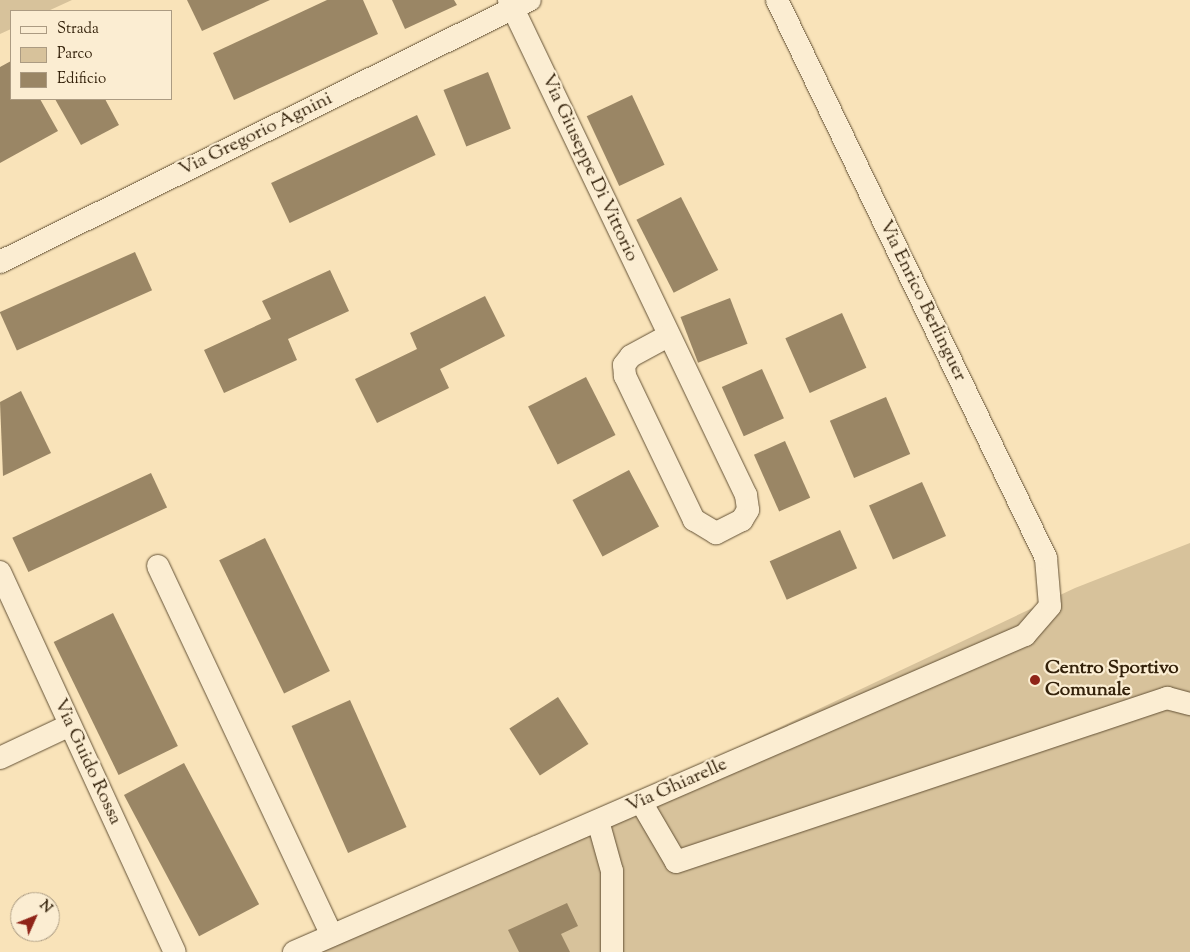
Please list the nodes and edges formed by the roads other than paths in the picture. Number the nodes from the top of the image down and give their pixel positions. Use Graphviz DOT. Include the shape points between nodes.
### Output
graph roads {
  1 [pos="777,0"];
  2 [pos="517,3"];
  3 [pos="0,262"];
  4 [pos="668,336"];
  5 [pos="158,566"];
  6 [pos="0,572"];
  7 [pos="1050,606"];
  8 [pos="1190,704"];
  9 [pos="70,725"];
  10 [pos="0,758"];
  11 [pos="641,802"];
  12 [pos="598,821"];
  13 [pos="332,935"];
  14 [pos="175,952"];
  15 [pos="294,952"];
  16 [pos="612,952"];
  1 -- 7 [label="street, Via Enrico Berlinguer" via="1046,558"];
  2 -- 3 [label="street, Via Gregorio Agnini"];
  2 -- 4 [label="street, Via Giuseppe Di Vittorio"];
  4 -- 4 [label="street, Via Giuseppe Di Vittorio" via="631,356 624,365 625,376 694,520 716,533 742,520 748,510 746,496"];
  5 -- 13 [label="street"];
  6 -- 9 [label="street, Via Guido Rossa"];
  7 -- 11 [label="street, Via Ghiarelle" via="1025,635"];
  8 -- 11 [label="street" via="1167,698 676,862"];
  9 -- 10 [label="street"];
  9 -- 14 [label="street, Via Guido Rossa"];
  11 -- 12 [label="street, Via Ghiarelle"];
  12 -- 13 [label="street, Via Ghiarelle"];
  12 -- 16 [label="street" via="612,871"];
  13 -- 15 [label="street, Via Ghiarelle"];
}
